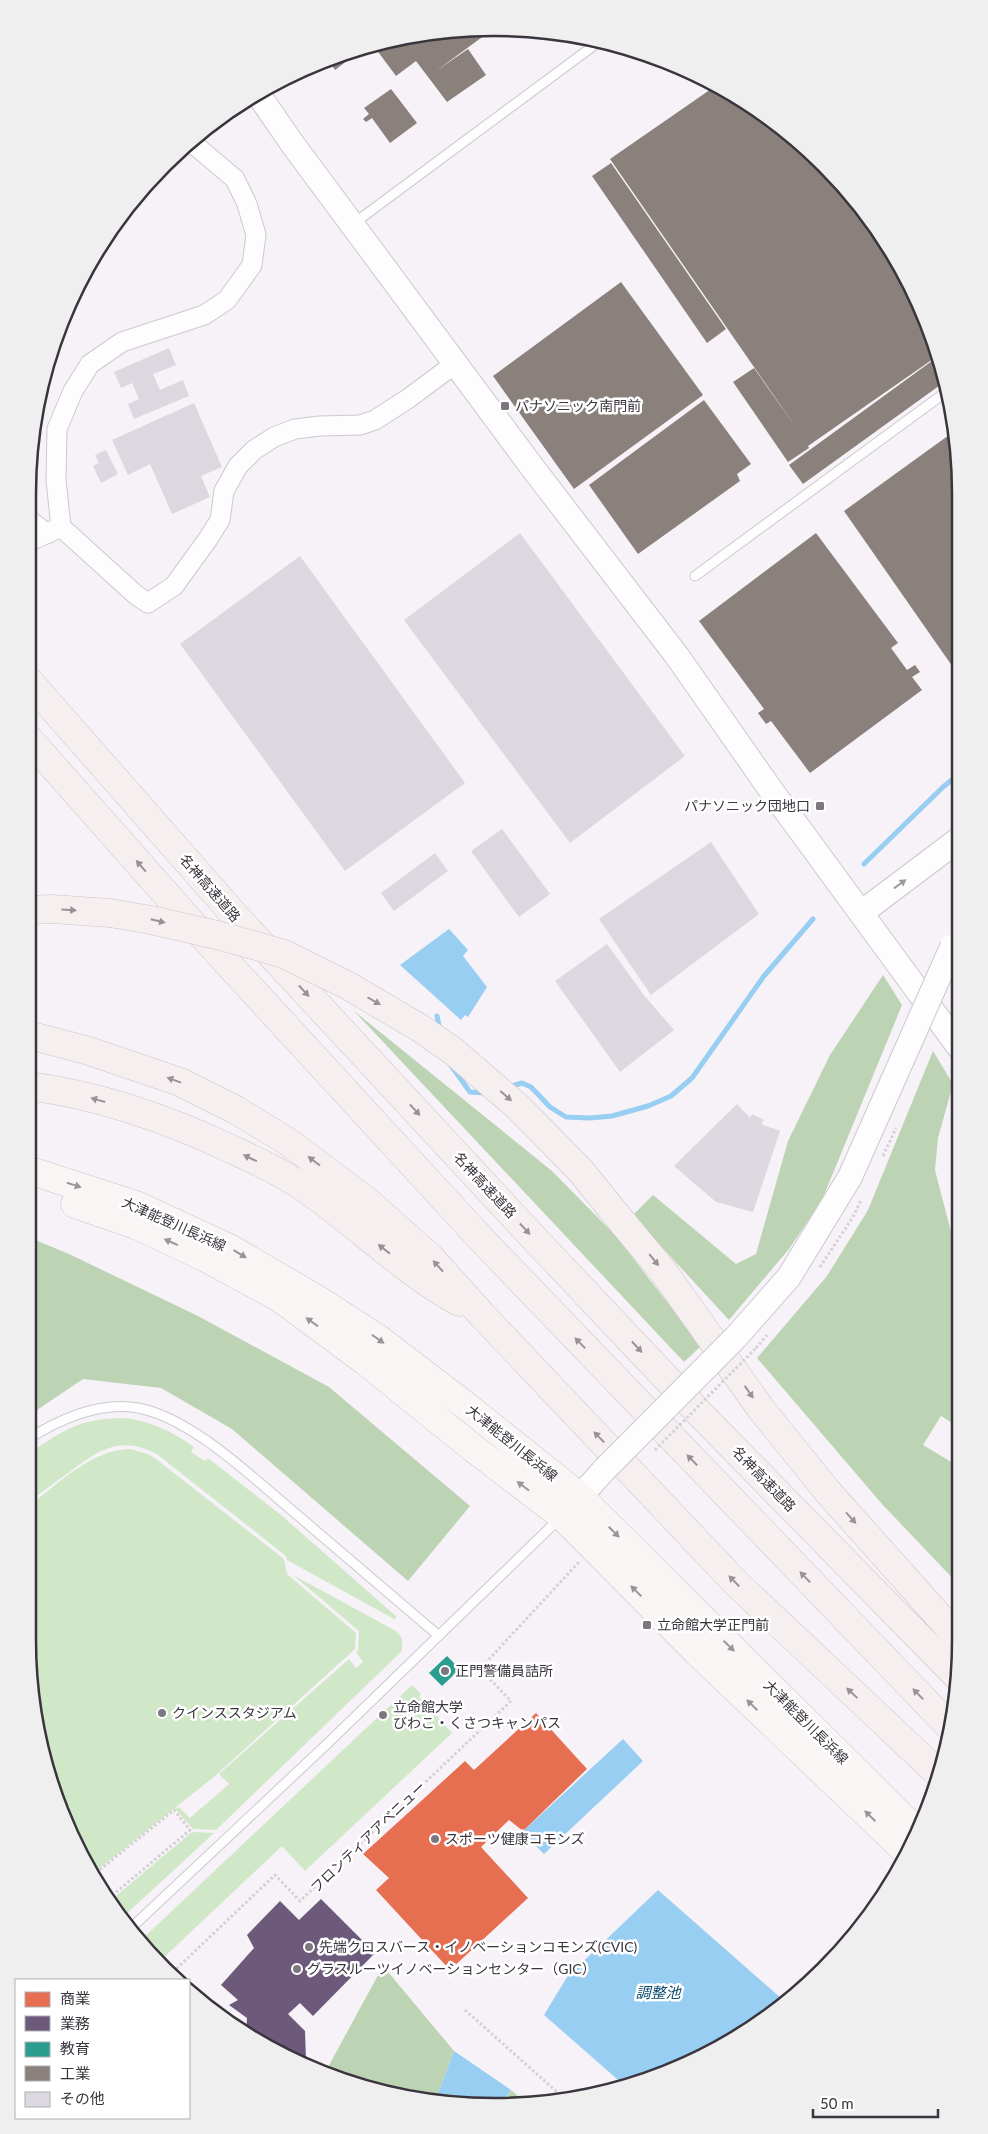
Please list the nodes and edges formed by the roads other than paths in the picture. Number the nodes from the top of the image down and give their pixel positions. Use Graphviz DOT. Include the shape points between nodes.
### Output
graph roads {
  1 [pos="592,47"];
  2 [pos="262,100"];
  3 [pos="196,147"];
  4 [pos="352,224"];
  5 [pos="456,363"];
  6 [pos="941,396"];
  7 [pos="36,523"];
  8 [pos="54,531"];
  9 [pos="36,539"];
  10 [pos="695,576"];
  11 [pos="36,671"];
  12 [pos="36,689"];
  13 [pos="36,747"];
  14 [pos="952,845"];
  15 [pos="36,910"];
  16 [pos="861,913"];
  17 [pos="238,919"];
  18 [pos="952,948"];
  19 [pos="36,1037"];
  20 [pos="952,1039"];
  21 [pos="37,1088"];
  22 [pos="36,1173"];
  23 [pos="36,1191"];
  24 [pos="482,1315"];
  25 [pos="36,1434"];
  26 [pos="571,1506"];
  27 [pos="952,1631"];
  28 [pos="439,1636"];
  29 [pos="951,1670"];
  30 [pos="944,1721"];
  31 [pos="933,1769"];
  32 [pos="912,1827"];
  33 [pos="902,1847"];
  34 [pos="135,1924"];
  1 -- 4 [label="lane"];
  2 -- 4 [label="street"];
  3 -- 8 [label="street" via="235,179 247,204 256,235 252,265 227,300 204,315 122,342 90,364 73,391 57,429"];
  4 -- 5 [label="street"];
  5 -- 8 [label="street" via="375,420 360,425 295,429 254,450 238,466 224,490 220,520 208,539 174,586 148,603"];
  5 -- 16 [label="street" via="532,468 677,656"];
  6 -- 10 [label="lane"];
  7 -- 8 [label="street"];
  8 -- 9 [label="street"];
  11 -- 17 [label="highway" via="202,867"];
  12 -- 17 [label="highway, 名神高速道路"];
  30 -- 13 [label="highway, one-way" via="483,1241 220,955"];
  16 -- 14 [label="street, one-way"];
  15 -- 27 [label="highway, one-way, bridge" via="151,920 284,954 347,985 452,1051 518,1107 580,1170 663,1271 761,1410 828,1492"];
  16 -- 20 [label="street"];
  17 -- 29 [label="highway, 名神高速道路, one-way" via="702,1416"];
  18 -- 26 [label="street, bridge" via="850,1177 789,1277 736,1337"];
  24 -- 19 [label="highway, one-way" via="431,1258 367,1201 274,1133 180,1082 86,1050"];
  24 -- 21 [label="highway, one-way" via="435,1290 312,1193 261,1163 170,1122 92,1098"];
  22 -- 26 [label="main road, 大津能登川長浜線, one-way" via="136,1205 231,1248 320,1301 380,1340 465,1405"];
  26 -- 23 [label="main road, 大津能登川長浜線, one-way" via="473,1448 280,1298 204,1257 136,1226"];
  31 -- 24 [label="highway, one-way" via="736,1583"];
  25 -- 28 [label="lane" via="92,1409 138,1408 173,1420 261,1484"];
  26 -- 28 [label="lane"];
  26 -- 32 [label="main road, 大津能登川長浜線, one-way"];
  33 -- 26 [label="main road, 大津能登川長浜線, one-way" via="696,1651"];
  28 -- 34 [label="lane"];
}
